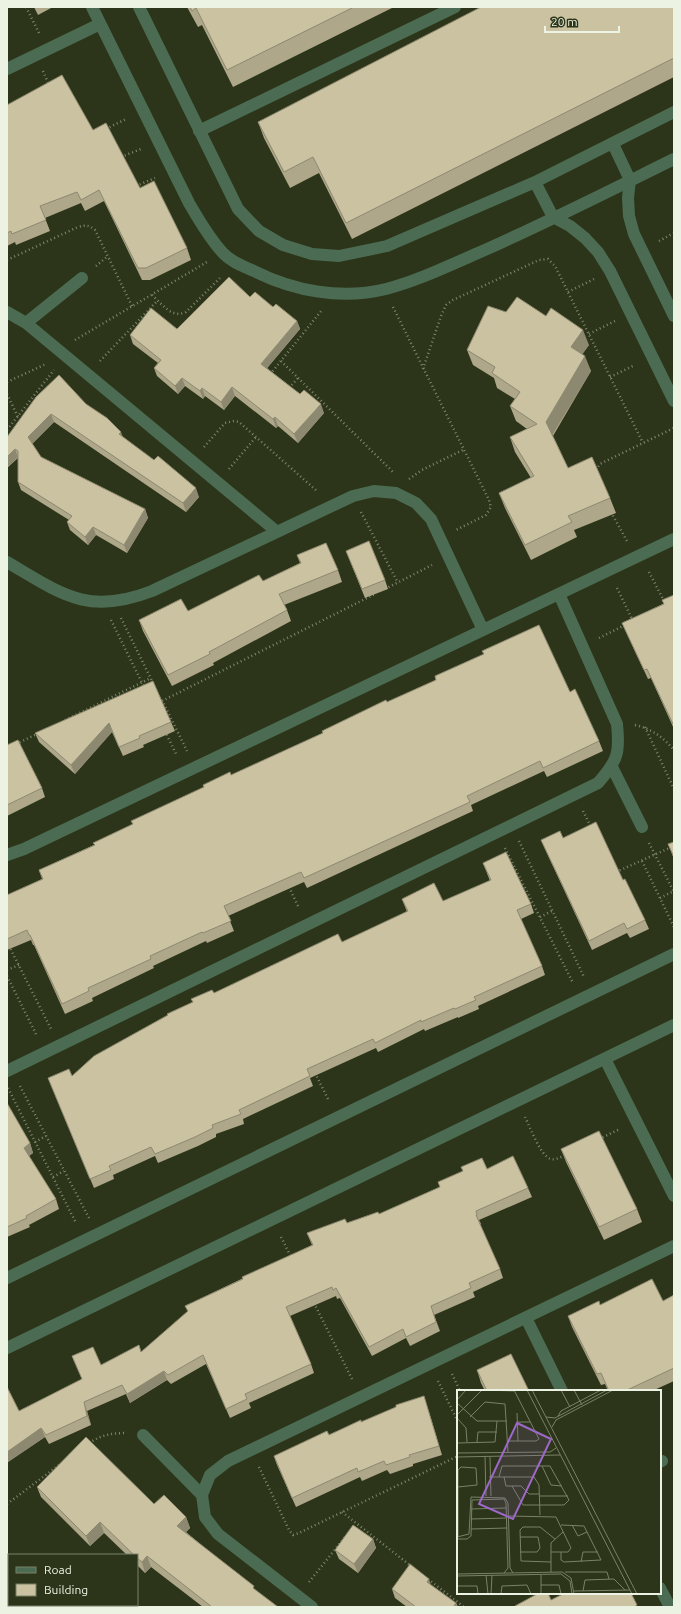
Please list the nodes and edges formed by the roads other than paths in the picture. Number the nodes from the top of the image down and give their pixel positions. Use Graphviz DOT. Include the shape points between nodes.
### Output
graph roads {
  1 [pos="92,7"];
  2 [pos="139,7"];
  3 [pos="455,7"];
  4 [pos="100,24"];
  5 [pos="7,69"];
  6 [pos="674,112"];
  7 [pos="199,131"];
  8 [pos="613,144"];
  9 [pos="674,159"];
  10 [pos="630,180"];
  11 [pos="535,182"];
  12 [pos="554,217"];
  13 [pos="82,278"];
  14 [pos="7,312"];
  15 [pos="674,316"];
  16 [pos="26,323"];
  17 [pos="674,401"];
  18 [pos="276,531"];
  19 [pos="674,539"];
  20 [pos="7,562"];
  21 [pos="560,594"];
  22 [pos="483,630"];
  23 [pos="612,767"];
  24 [pos="642,827"];
  25 [pos="7,855"];
  26 [pos="674,954"];
  27 [pos="674,1025"];
  28 [pos="606,1059"];
  29 [pos="9,1070"];
  30 [pos="674,1196"];
  31 [pos="674,1246"];
  32 [pos="7,1278"];
  33 [pos="526,1318"];
  34 [pos="7,1348"];
  35 [pos="562,1390"];
  36 [pos="143,1435"];
  37 [pos="202,1495"];
  38 [pos="661,1590"];
  39 [pos="312,1607"];
  40 [pos="670,1607"];
  1 -- 4 [label="street"];
  2 -- 7 [label="street"];
  3 -- 7 [label="street"];
  4 -- 5 [label="street"];
  4 -- 12 [label="street" via="172,170 206,232 223,253 236,263 282,284 308,291 336,293 385,289 455,263"];
  6 -- 8 [label="street"];
  7 -- 11 [label="street" via="238,209 258,231 283,245 312,254 339,256 387,246"];
  8 -- 10 [label="street"];
  8 -- 11 [label="street"];
  9 -- 10 [label="street"];
  10 -- 12 [label="street"];
  10 -- 15 [label="street" via="628,198 634,234"];
  11 -- 12 [label="street"];
  12 -- 17 [label="street" via="570,226 598,252 610,271"];
  13 -- 16 [label="street"];
  14 -- 16 [label="street"];
  16 -- 18 [label="street"];
  18 -- 20 [label="street" via="152,591 133,598 107,602 82,600 62,594"];
  18 -- 22 [label="street" via="353,496 374,491 396,493 416,503 431,519"];
  19 -- 21 [label="street"];
  21 -- 22 [label="street"];
  21 -- 23 [label="street" via="617,724 619,746"];
  22 -- 25 [label="street" via="31,846"];
  23 -- 24 [label="street"];
  23 -- 29 [label="street" via="598,783"];
  26 -- 32 [label="street"];
  27 -- 28 [label="street"];
  28 -- 30 [label="street"];
  28 -- 34 [label="street"];
  31 -- 33 [label="street"];
  33 -- 35 [label="street"];
  33 -- 37 [label="street" via="228,1461 210,1474"];
  36 -- 37 [label="street"];
  37 -- 39 [label="street" via="205,1517 218,1534"];
  38 -- 40 [label="street"];
}
